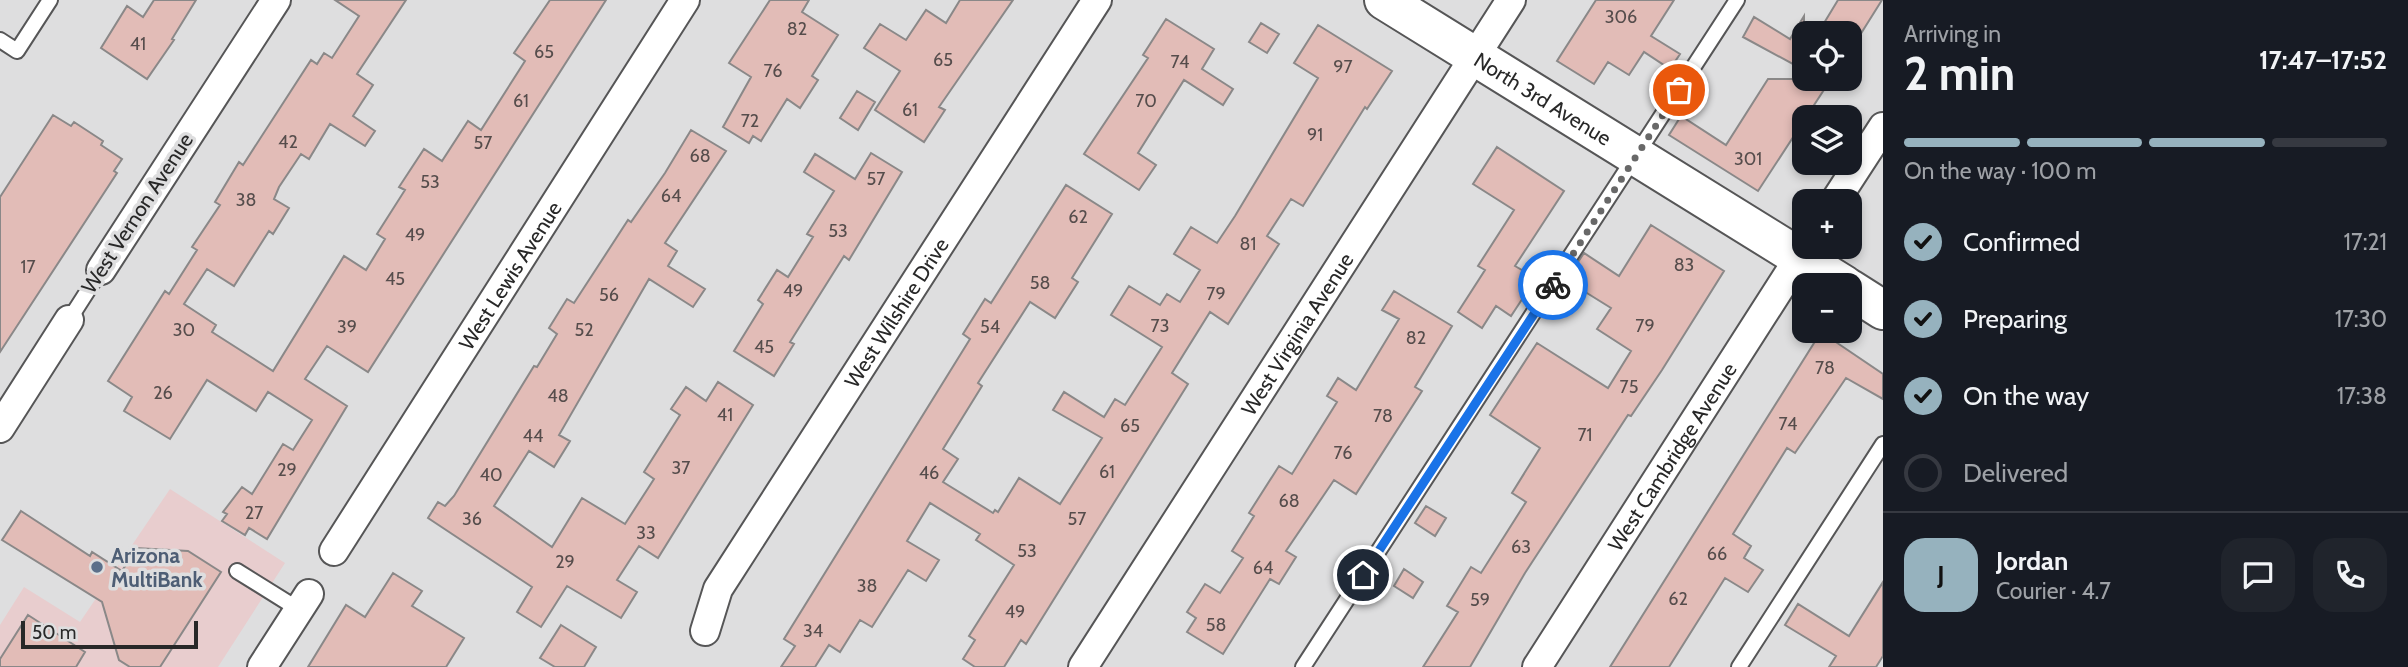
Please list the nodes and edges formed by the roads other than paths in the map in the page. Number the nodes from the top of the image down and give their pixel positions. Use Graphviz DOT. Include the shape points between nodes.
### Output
graph roads {
  1 [pos="50,0"];
  2 [pos="276,0"];
  3 [pos="685,0"];
  4 [pos="1097,0"];
  5 [pos="1384,0"];
  6 [pos="1511,0"];
  7 [pos="1737,0"];
  8 [pos="0,40"];
  9 [pos="1475,56"];
  10 [pos="1883,127"];
  11 [pos="1637,155"];
  12 [pos="1843,189"];
  13 [pos="1792,246"];
  14 [pos="1799,259"];
  15 [pos="1812,259"];
  16 [pos="101,270"];
  17 [pos="1829,273"];
  18 [pos="1862,297"];
  19 [pos="1883,310"];
  20 [pos="69,320"];
  21 [pos="0,428"];
  22 [pos="1883,444"];
  23 [pos="334,551"];
  24 [pos="237,571"];
  25 [pos="303,601"];
  26 [pos="705,631"];
  27 [pos="262,667"];
  28 [pos="1083,667"];
  29 [pos="1303,667"];
  30 [pos="1537,667"];
  31 [pos="1739,667"];
  1 -- 8 [label="lane" via="17,51"];
  2 -- 16 [label="street, West Vernon Avenue"];
  3 -- 23 [label="street, West Lewis Avenue"];
  4 -- 26 [label="street, West Wilshire Drive" via="718,589"];
  5 -- 9 [label="street, North 3rd Avenue"];
  6 -- 9 [label="street, West Virginia Avenue"];
  7 -- 11 [label="lane"];
  9 -- 11 [label="street, North 3rd Avenue"];
  9 -- 28 [label="street, West Virginia Avenue"];
  10 -- 12 [label="street"];
  11 -- 13 [label="street, North 3rd Avenue"];
  11 -- 29 [label="lane"];
  14 -- 30 [label="street, West Cambridge Avenue"];
  15 -- 17 [label="street, North 3rd Avenue"];
  16 -- 20 [label="lane, West Vernon Avenue"];
  18 -- 19 [label="street"];
  20 -- 21 [label="street, West Vernon Avenue"];
  22 -- 31 [label="lane"];
  24 -- 25 [label="lane"];
  25 -- 27 [label="street"];
}
